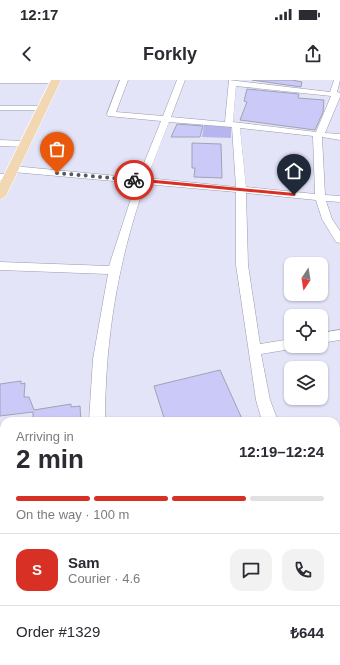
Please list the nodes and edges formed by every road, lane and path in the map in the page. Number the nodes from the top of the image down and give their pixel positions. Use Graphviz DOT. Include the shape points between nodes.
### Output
graph roads {
  1 [pos="124,80"];
  2 [pos="181,80"];
  3 [pos="338,80"];
  4 [pos="0,81"];
  5 [pos="55,81"];
  6 [pos="233,81"];
  7 [pos="336,94"];
  8 [pos="0,108"];
  9 [pos="43,108"];
  10 [pos="168,118"];
  11 [pos="233,124"];
  12 [pos="318,134"];
  13 [pos="340,137"];
  14 [pos="0,143"];
  15 [pos="25,144"];
  16 [pos="7,174"];
  17 [pos="142,180"];
  18 [pos="241,190"];
  19 [pos="0,196"];
  20 [pos="319,197"];
  21 [pos="340,199"];
  22 [pos="340,240"];
  23 [pos="0,266"];
  24 [pos="114,270"];
  25 [pos="340,335"];
  26 [pos="328,337"];
  27 [pos="284,345"];
  28 [pos="254,350"];
  29 [pos="97,417"];
  30 [pos="269,417"];
  1 -- 10 [label="street" via="111,114"];
  2 -- 10 [label="street"];
  3 -- 7 [label="street"];
  4 -- 5 [label="street"];
  5 -- 9 [label="main road"];
  6 -- 7 [label="street"];
  6 -- 11 [label="street"];
  7 -- 12 [label="street"];
  8 -- 9 [label="street"];
  9 -- 15 [label="main road"];
  10 -- 11 [label="street"];
  10 -- 17 [label="street"];
  11 -- 12 [label="street"];
  11 -- 18 [label="street"];
  12 -- 13 [label="street"];
  12 -- 20 [label="street"];
  14 -- 15 [label="street"];
  15 -- 16 [label="main road"];
  16 -- 17 [label="street"];
  16 -- 19 [label="main road"];
  17 -- 18 [label="street"];
  17 -- 24 [label="street"];
  18 -- 20 [label="street"];
  18 -- 28 [label="street" via="242,265"];
  20 -- 21 [label="street"];
  20 -- 22 [label="street" via="323,210"];
  23 -- 24 [label="street"];
  24 -- 29 [label="street" via="102,337"];
  25 -- 26 [label="street"];
  27 -- 28 [label="street"];
  28 -- 30 [label="street"];
}
